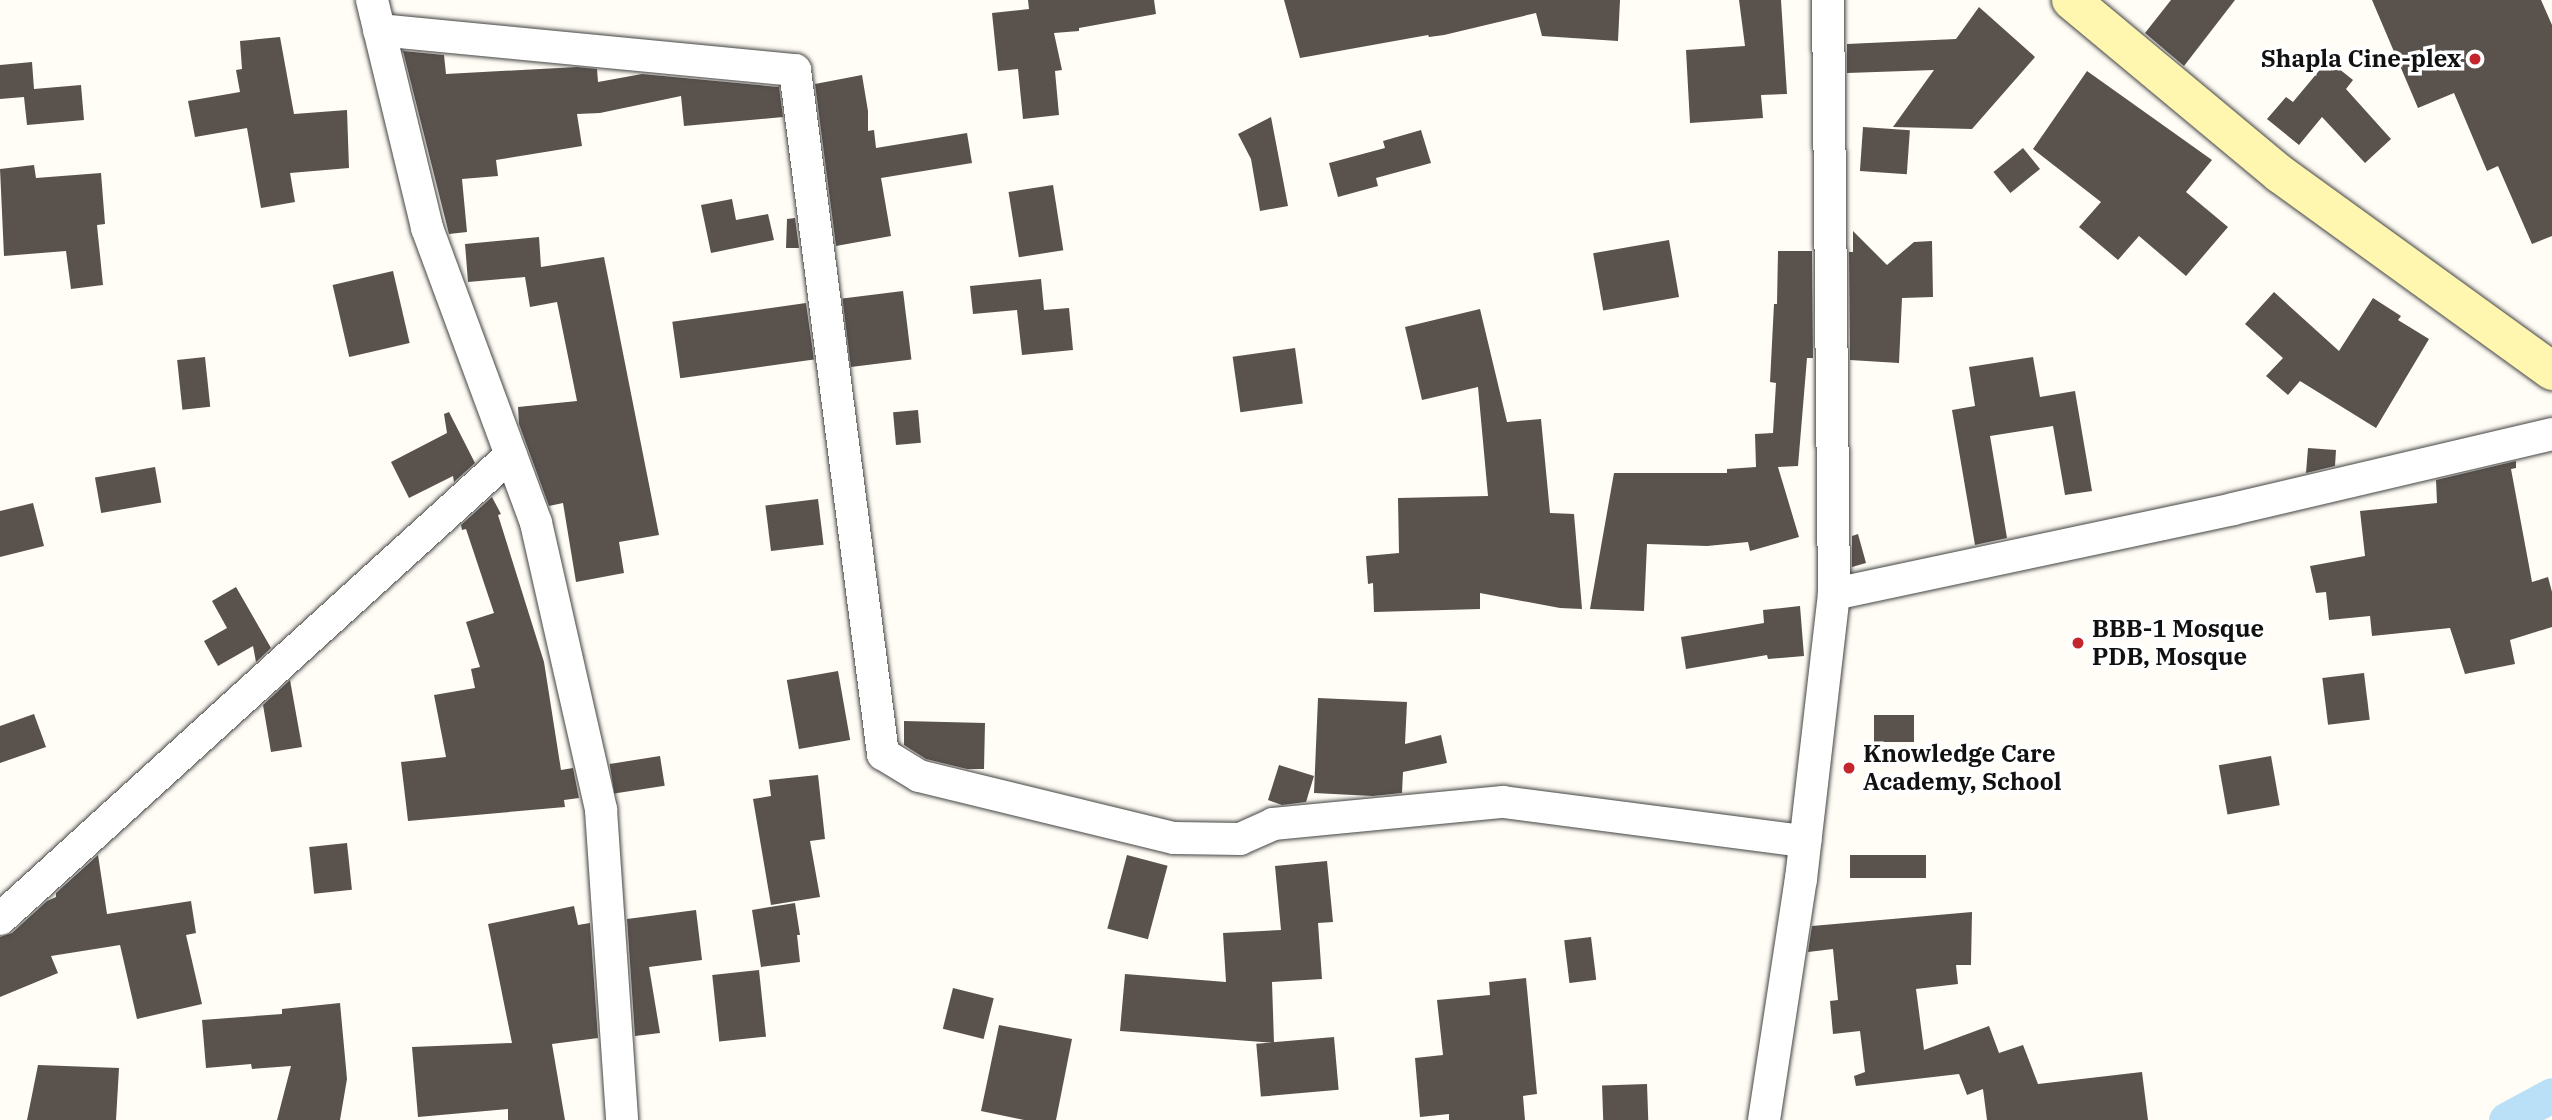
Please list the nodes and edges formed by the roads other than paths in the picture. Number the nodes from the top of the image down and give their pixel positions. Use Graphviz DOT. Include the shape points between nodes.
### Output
graph roads {
  1 [pos="1828,0"];
  2 [pos="2071,0"];
  3 [pos="376,15"];
  4 [pos="2552,371"];
  5 [pos="2552,434"];
  6 [pos="511,455"];
  7 [pos="1835,594"];
  8 [pos="1805,841"];
  9 [pos="0,919"];
  10 [pos="622,1120"];
  11 [pos="1764,1120"];
  1 -- 7 [label="street"];
  2 -- 4 [label="main road" via="2280,174"];
  3 -- 6 [label="street" via="427,228"];
  3 -- 8 [label="street" via="796,69 883,754 919,776 1174,838 1240,839 1273,824 1503,802"];
  5 -- 7 [label="street" via="2233,509"];
  6 -- 9 [label="street"];
  6 -- 10 [label="street" via="536,523 601,810"];
  7 -- 8 [label="street"];
  8 -- 11 [label="street"];
}
